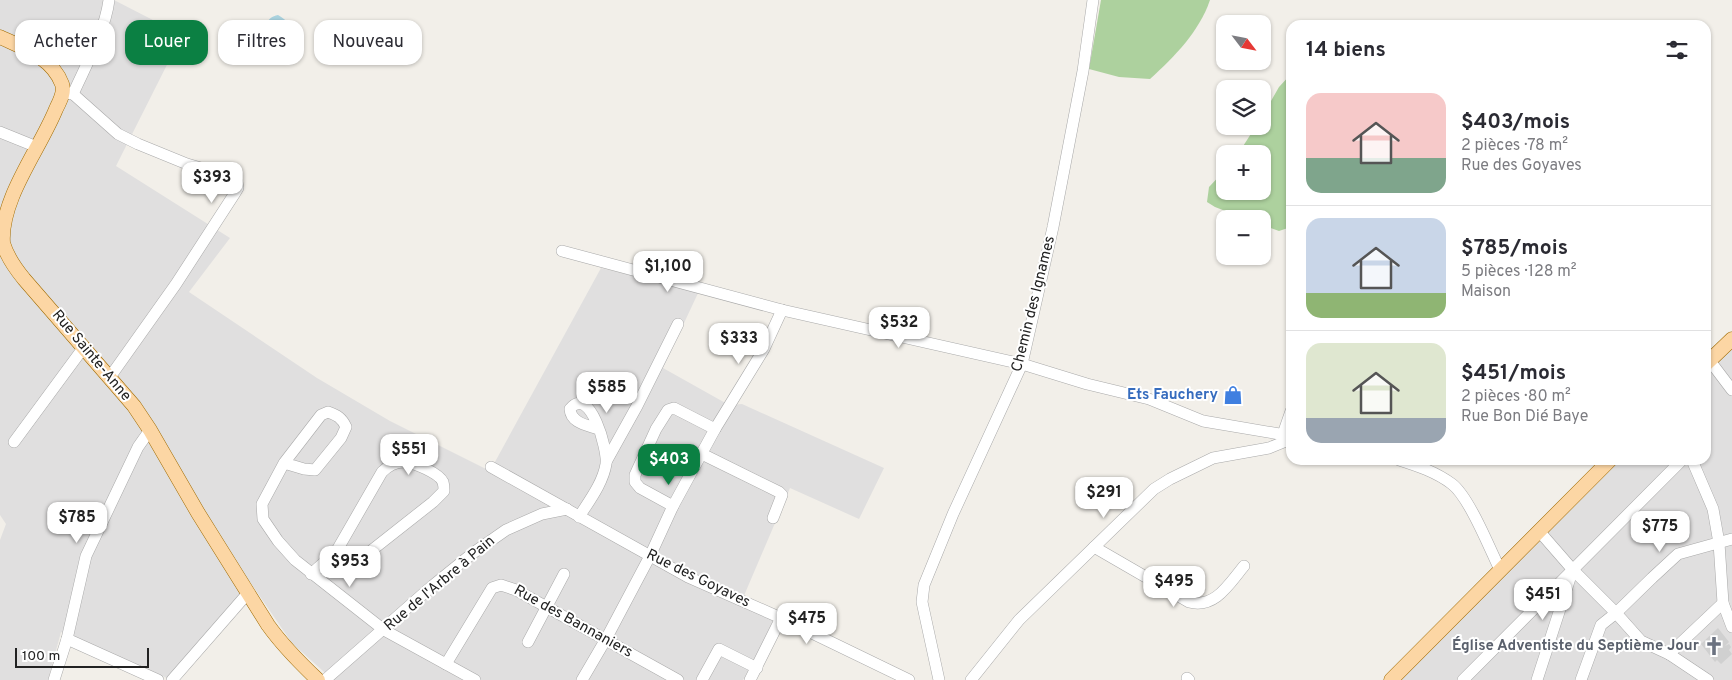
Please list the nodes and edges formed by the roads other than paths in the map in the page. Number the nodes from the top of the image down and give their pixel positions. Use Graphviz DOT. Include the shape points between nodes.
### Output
graph roads {
  1 [pos="109,0"];
  2 [pos="1093,0"];
  3 [pos="0,37"];
  4 [pos="68,94"];
  5 [pos="0,132"];
  6 [pos="37,146"];
  7 [pos="562,251"];
  8 [pos="782,310"];
  9 [pos="678,324"];
  10 [pos="1732,339"];
  11 [pos="84,348"];
  12 [pos="1711,360"];
  13 [pos="1022,364"];
  14 [pos="1711,366"];
  15 [pos="110,377"];
  16 [pos="1732,390"];
  17 [pos="598,429"];
  18 [pos="715,429"];
  19 [pos="150,430"];
  20 [pos="1286,436"];
  21 [pos="1286,437"];
  22 [pos="14,442"];
  23 [pos="702,454"];
  24 [pos="607,460"];
  25 [pos="284,463"];
  26 [pos="1414,465"];
  27 [pos="1605,465"];
  28 [pos="1677,465"];
  29 [pos="1694,465"];
  30 [pos="491,467"];
  31 [pos="673,506"];
  32 [pos="567,509"];
  33 [pos="579,517"];
  34 [pos="773,518"];
  35 [pos="1538,531"];
  36 [pos="1732,539"];
  37 [pos="1719,543"];
  38 [pos="1094,547"];
  39 [pos="336,552"];
  40 [pos="650,556"];
  41 [pos="1244,566"];
  42 [pos="1500,570"];
  43 [pos="1573,570"];
  44 [pos="311,574"];
  45 [pos="564,574"];
  46 [pos="248,593"];
  47 [pos="1723,603"];
  48 [pos="546,607"];
  49 [pos="1616,613"];
  50 [pos="781,618"];
  51 [pos="1732,627"];
  52 [pos="384,630"];
  53 [pos="67,639"];
  54 [pos="606,639"];
  55 [pos="528,642"];
  56 [pos="1670,654"];
  57 [pos="446,664"];
  58 [pos="757,668"];
  59 [pos="1466,679"];
  60 [pos="54,680"];
  61 [pos="158,680"];
  62 [pos="172,680"];
  63 [pos="318,680"];
  64 [pos="325,680"];
  65 [pos="475,680"];
  66 [pos="582,680"];
  67 [pos="678,680"];
  68 [pos="702,680"];
  69 [pos="750,680"];
  70 [pos="909,680"];
  71 [pos="939,680"];
  72 [pos="971,680"];
  73 [pos="1391,680"];
  74 [pos="1537,680"];
  75 [pos="1581,680"];
  76 [pos="1708,680"];
  1 -- 4 [label="street" via="93,49"];
  2 -- 13 [label="street, Chemin des Ignames" via="1053,227"];
  3 -- 4 [label="main road" via="27,48 46,61"];
  4 -- 6 [label="main road, Rue Sainte-Anne"];
  4 -- 15 [label="street" via="118,134 187,164 225,175 237,182 238,188"];
  5 -- 6 [label="street"];
  6 -- 11 [label="main road, Rue Sainte-Anne" via="9,192 4,208 3,243 16,268"];
  7 -- 8 [label="street"];
  8 -- 13 [label="street"];
  8 -- 18 [label="street" via="764,349"];
  9 -- 24 [label="street"];
  10 -- 12 [label="main road"];
  11 -- 15 [label="main road, Rue Sainte-Anne"];
  11 -- 22 [label="street"];
  13 -- 20 [label="street" via="1149,399 1202,420"];
  13 -- 71 [label="street, Chemin des Ignames" via="952,514 924,585 922,602"];
  14 -- 16 [label="street"];
  15 -- 19 [label="main road, Rue Sainte-Anne"];
  17 -- 24 [label="street"];
  18 -- 23 [label="street"];
  18 -- 31 [label="street" via="674,408 668,410 656,429 635,482"];
  19 -- 46 [label="main road, Rue Sainte-Anne"];
  19 -- 53 [label="street" via="138,447 86,556"];
  21 -- 38 [label="street" via="1269,448 1213,458 1170,479 1154,489"];
  23 -- 31 [label="street"];
  23 -- 34 [label="street" via="779,492 782,495"];
  24 -- 33 [label="street" via="601,480"];
  25 -- 25 [label="street" via="321,415 328,412 343,420 346,427 342,438 315,470"];
  25 -- 44 [label="street" via="262,504 263,519 278,541"];
  26 -- 42 [label="street" via="1430,470 1454,485 1471,510"];
  27 -- 35 [label="main road"];
  28 -- 43 [label="street"];
  29 -- 37 [label="street" via="1713,509"];
  30 -- 32 [label="street, Rue des Goyaves"];
  31 -- 40 [label="street"];
  32 -- 33 [label="street, Rue des Goyaves"];
  32 -- 52 [label="street, Rue de l'Arbre à Pain" via="542,514 506,530 473,553"];
  33 -- 40 [label="street, Rue des Goyaves"];
  35 -- 42 [label="main road"];
  35 -- 43 [label="street"];
  36 -- 37 [label="street"];
  37 -- 47 [label="street"];
  37 -- 49 [label="street" via="1678,554"];
  38 -- 41 [label="street" via="1189,602 1198,604 1220,595"];
  38 -- 72 [label="street" via="1019,620"];
  39 -- 39 [label="street" via="382,472 390,465 415,464 443,482 444,491 433,502 367,554 358,558"];
  39 -- 44 [label="street"];
  40 -- 50 [label="street, Rue des Goyaves" via="688,577"];
  40 -- 54 [label="street"];
  42 -- 73 [label="main road"];
  43 -- 49 [label="street"];
  43 -- 59 [label="street"];
  43 -- 74 [label="street"];
  44 -- 52 [label="street"];
  45 -- 48 [label="street"];
  46 -- 62 [label="street"];
  46 -- 63 [label="main road, Rue Sainte-Anne" via="280,641"];
  47 -- 51 [label="street"];
  47 -- 56 [label="street"];
  48 -- 54 [label="street, Rue des Bannaniers"];
  48 -- 55 [label="street"];
  48 -- 57 [label="street, Rue des Bannaniers" via="508,586 492,588"];
  49 -- 56 [label="street" via="1641,641"];
  49 -- 75 [label="street" via="1601,625"];
  50 -- 58 [label="street"];
  50 -- 70 [label="street, Rue des Goyaves"];
  52 -- 57 [label="street"];
  52 -- 64 [label="street, Rue de l'Arbre à Pain"];
  53 -- 60 [label="street"];
  53 -- 61 [label="street"];
  54 -- 66 [label="street"];
  54 -- 67 [label="street, Rue des Bannaniers"];
  56 -- 76 [label="street"];
  57 -- 65 [label="street"];
  58 -- 68 [label="street" via="720,649"];
  58 -- 69 [label="street"];
}
